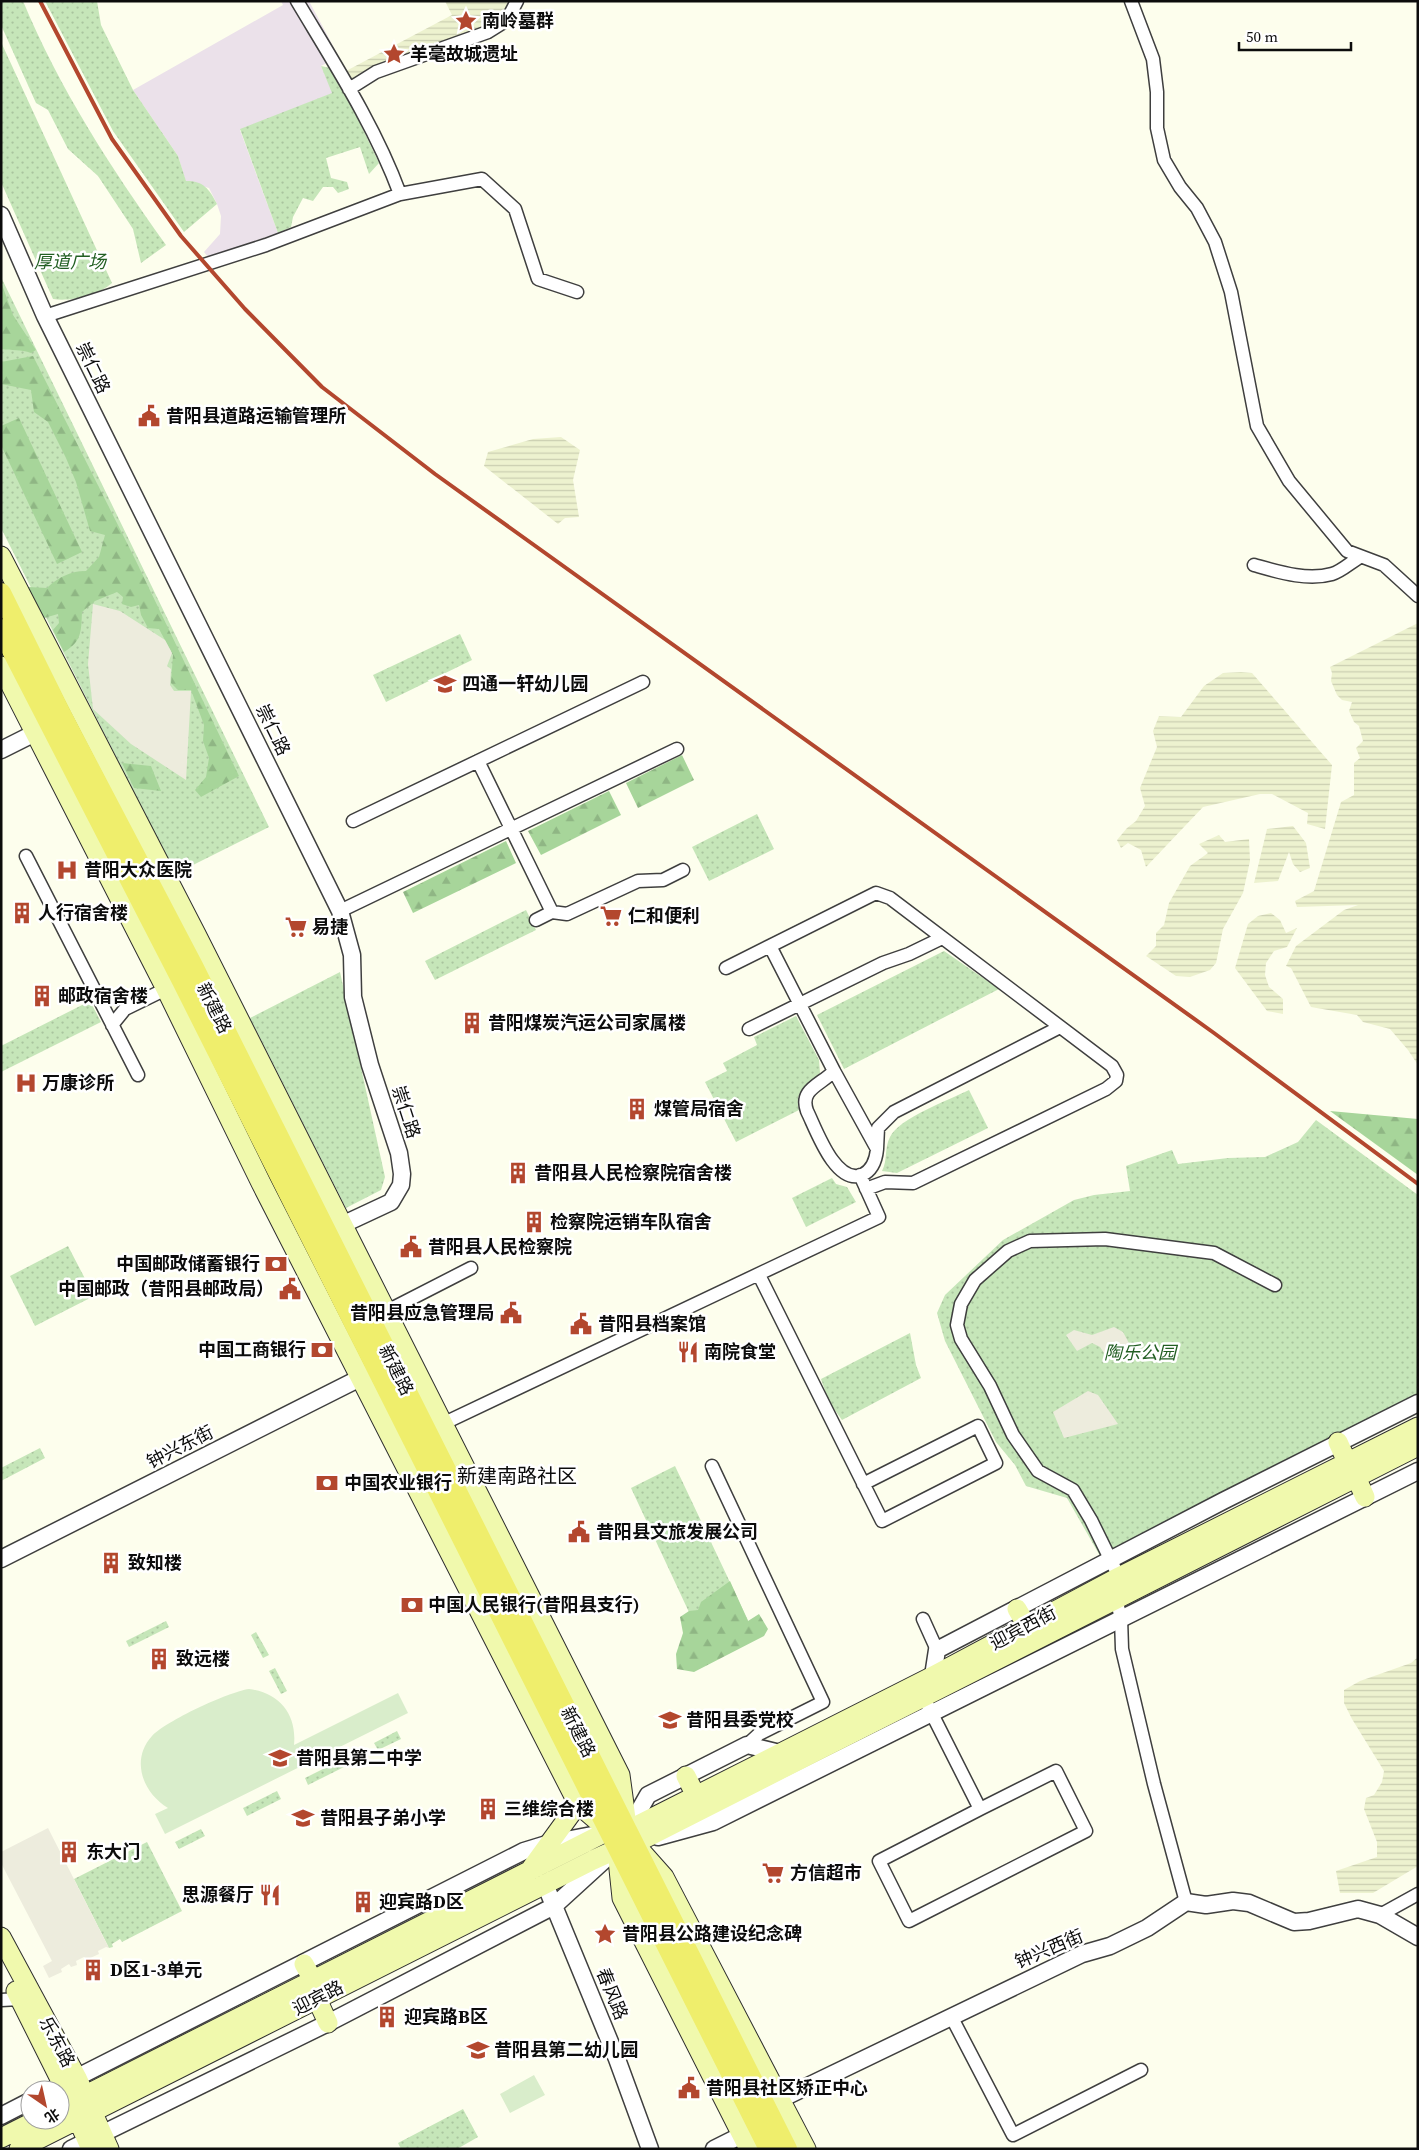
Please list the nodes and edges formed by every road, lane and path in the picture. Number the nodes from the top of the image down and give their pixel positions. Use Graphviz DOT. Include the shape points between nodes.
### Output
graph roads {
  1 [pos="297,1"];
  2 [pos="517,1"];
  3 [pos="1131,1"];
  4 [pos="349,88"];
  5 [pos="400,194"];
  6 [pos="1,215"];
  7 [pos="578,292"];
  8 [pos="45,316"];
  9 [pos="1,556"];
  10 [pos="1360,556"];
  11 [pos="1254,565"];
  12 [pos="1,593"];
  13 [pos="1418,596"];
  14 [pos="1,629"];
  15 [pos="1,666"];
  16 [pos="643,682"];
  17 [pos="42,729"];
  18 [pos="677,749"];
  19 [pos="1,750"];
  20 [pos="478,761"];
  21 [pos="353,821"];
  22 [pos="511,827"];
  23 [pos="26,856"];
  24 [pos="683,870"];
  25 [pos="340,912"];
  26 [pos="552,912"];
  27 [pos="536,920"];
  28 [pos="942,938"];
  29 [pos="770,946"];
  30 [pos="726,968"];
  31 [pos="174,985"];
  32 [pos="800,1004"];
  33 [pos="112,1025"];
  34 [pos="1060,1027"];
  35 [pos="749,1029"];
  36 [pos="834,1071"];
  37 [pos="138,1076"];
  38 [pos="877,1149"];
  39 [pos="860,1176"];
  40 [pos="866,1189"];
  41 [pos="327,1232"];
  42 [pos="471,1268"];
  43 [pos="758,1275"];
  44 [pos="1275,1284"];
  45 [pos="381,1321"];
  46 [pos="369,1373"];
  47 [pos="1418,1404"];
  48 [pos="1418,1427"];
  49 [pos="437,1431"];
  50 [pos="1338,1442"];
  51 [pos="1418,1446"];
  52 [pos="712,1466"];
  53 [pos="1351,1469"];
  54 [pos="1418,1471"];
  55 [pos="863,1484"];
  56 [pos="1365,1498"];
  57 [pos="1,1559"];
  58 [pos="1109,1560"];
  59 [pos="1119,1577"];
  60 [pos="1116,1598"];
  61 [pos="1017,1609"];
  62 [pos="924,1618"];
  63 [pos="1122,1618"];
  64 [pos="1027,1626"];
  65 [pos="937,1650"];
  66 [pos="924,1686"];
  67 [pos="932,1714"];
  68 [pos="748,1745"];
  69 [pos="780,1753"];
  70 [pos="686,1776"];
  71 [pos="696,1796"];
  72 [pos="578,1804"];
  73 [pos="980,1809"];
  74 [pos="622,1838"];
  75 [pos="550,1843"];
  76 [pos="529,1872"];
  77 [pos="545,1884"];
  78 [pos="1418,1894"];
  79 [pos="1186,1902"];
  80 [pos="554,1906"];
  81 [pos="1380,1915"];
  82 [pos="1,1937"];
  83 [pos="1418,1937"];
  84 [pos="1,1963"];
  85 [pos="304,1964"];
  86 [pos="315,1990"];
  87 [pos="10,1999"];
  88 [pos="951,2016"];
  89 [pos="328,2023"];
  90 [pos="1141,2070"];
  91 [pos="61,2080"];
  92 [pos="62,2080"];
  93 [pos="70,2081"];
  94 [pos="70,2095"];
  95 [pos="20,2106"];
  96 [pos="77,2108"];
  97 [pos="1,2116"];
  98 [pos="759,2123"];
  99 [pos="20,2128"];
  100 [pos="1,2138"];
  101 [pos="92,2144"];
  102 [pos="19,2149"];
  103 [pos="650,2149"];
  104 [pos="714,2149"];
  105 [pos="769,2149"];
  106 [pos="787,2149"];
  107 [pos="806,2149"];
  1 -- 4 [label="street"];
  2 -- 4 [label="street" via="507,20 488,32 376,72"];
  3 -- 10 [label="street" via="1153,58 1158,92 1158,128 1164,160 1197,208 1215,242 1231,292 1257,426 1289,481 1347,551"];
  4 -- 5 [label="street"];
  5 -- 7 [label="street" via="482,179 515,209 538,279"];
  5 -- 8 [label="street" via="266,245"];
  6 -- 8 [label="street, 崇仁路"];
  8 -- 25 [label="street, 崇仁路"];
  9 -- 41 [label="main road" via="178,899"];
  10 -- 11 [label="street" via="1333,574 1289,575"];
  10 -- 13 [label="street" via="1384,565"];
  12 -- 41 [label="main road, 新建路"];
  14 -- 17 [label="main road, 新建路"];
  15 -- 17 [label="main road"];
  16 -- 20 [label="street"];
  17 -- 19 [label="street"];
  17 -- 31 [label="main road, 新建路"];
  18 -- 22 [label="street"];
  20 -- 21 [label="street"];
  20 -- 22 [label="street"];
  22 -- 25 [label="street"];
  22 -- 26 [label="street"];
  23 -- 33 [label="street"];
  24 -- 26 [label="street" via="663,880 638,881 567,914"];
  25 -- 41 [label="street, 崇仁路" via="352,956 352,997 399,1153 402,1174 401,1185 391,1202"];
  26 -- 27 [label="street"];
  28 -- 29 [label="street" via="890,898 876,894"];
  28 -- 32 [label="street"];
  28 -- 34 [label="street"];
  29 -- 30 [label="street"];
  29 -- 32 [label="street"];
  31 -- 33 [label="street" via="125,1009"];
  31 -- 41 [label="main road, 新建路"];
  31 -- 46 [label="main road" via="261,1182"];
  32 -- 35 [label="street"];
  32 -- 36 [label="street"];
  33 -- 37 [label="street"];
  34 -- 38 [label="street" via="894,1112 878,1128"];
  34 -- 40 [label="street" via="1112,1066 1117,1074 1116,1081 1106,1089 913,1182 885,1182"];
  36 -- 38 [label="street"];
  36 -- 39 [label="street" via="810,1089 804,1103 834,1165 851,1175"];
  38 -- 39 [label="street" via="874,1164"];
  39 -- 40 [label="street"];
  40 -- 43 [label="street" via="879,1217"];
  41 -- 45 [label="main road, 新建路"];
  41 -- 46 [label="main road, 新建路"];
  42 -- 45 [label="street" via="391,1309"];
  43 -- 49 [label="street" via="654,1330"];
  43 -- 55 [label="street"];
  44 -- 58 [label="street" via="1214,1253 1104,1239 1030,1241 1008,1251 975,1280 961,1304 957,1325 961,1339 990,1386 1018,1442 1038,1471 1073,1490"];
  45 -- 49 [label="main road, 新建路"];
  46 -- 57 [label="street, 钟兴东街"];
  46 -- 72 [label="main road"];
  46 -- 74 [label="main road, 新建路"];
  47 -- 50 [label="street"];
  48 -- 53 [label="main road, 迎宾西街"];
  49 -- 74 [label="main road, 新建路"];
  50 -- 53 [label="main road"];
  50 -- 58 [label="street"];
  51 -- 53 [label="main road, 迎宾西街"];
  52 -- 68 [label="street" via="824,1702 759,1734"];
  53 -- 56 [label="main road"];
  53 -- 59 [label="main road, 迎宾西街"];
  53 -- 60 [label="main road, 迎宾西街"];
  54 -- 56 [label="street"];
  55 -- 55 [label="street" via="882,1521 996,1463 978,1426"];
  56 -- 63 [label="street"];
  58 -- 59 [label="street"];
  58 -- 61 [label="street"];
  59 -- 60 [label="street"];
  59 -- 64 [label="main road, 迎宾西街"];
  60 -- 63 [label="street"];
  60 -- 66 [label="main road, 迎宾西街"];
  61 -- 64 [label="main road"];
  61 -- 65 [label="street"];
  62 -- 65 [label="street"];
  63 -- 67 [label="street"];
  63 -- 79 [label="street" via="1122,1649"];
  64 -- 66 [label="main road, 迎宾西街"];
  65 -- 66 [label="street"];
  66 -- 67 [label="street"];
  66 -- 69 [label="main road, 迎宾西街"];
  66 -- 74 [label="main road, 迎宾西街"];
  67 -- 73 [label="street"];
  67 -- 74 [label="street" via="713,1822"];
  68 -- 69 [label="street"];
  68 -- 70 [label="street"];
  69 -- 71 [label="main road, 迎宾西街"];
  70 -- 71 [label="main road"];
  70 -- 74 [label="street" via="648,1795"];
  71 -- 74 [label="main road, 迎宾西街"];
  72 -- 74 [label="main road"];
  72 -- 75 [label="main road"];
  73 -- 73 [label="street" via="879,1861 909,1921 1086,1831 1056,1771"];
  74 -- 75 [label="street"];
  74 -- 76 [label="main road, 迎宾路"];
  74 -- 77 [label="main road, 迎宾路"];
  74 -- 80 [label="street"];
  74 -- 98 [label="main road, 新建路"];
  74 -- 98 [label="main road" via="622,1898"];
  75 -- 76 [label="main road"];
  75 -- 85 [label="street" via="524,1851"];
  76 -- 86 [label="main road, 迎宾路"];
  77 -- 80 [label="street, 春风路"];
  77 -- 86 [label="main road, 迎宾路"];
  78 -- 81 [label="street"];
  79 -- 81 [label="street" via="1206,1905 1233,1901 1250,1903 1294,1922 1358,1909"];
  79 -- 88 [label="street, 钟兴西街" via="1147,1928 1110,1946 1082,1954"];
  80 -- 89 [label="street"];
  80 -- 103 [label="street, 春风路"];
  81 -- 83 [label="street"];
  82 -- 92 [label="main road, 乐东路"];
  84 -- 87 [label="main road, 乐东路"];
  85 -- 86 [label="main road"];
  85 -- 93 [label="street"];
  86 -- 89 [label="main road"];
  86 -- 96 [label="main road, 迎宾路"];
  87 -- 91 [label="main road, 乐东路"];
  88 -- 90 [label="street" via="1013,2135"];
  88 -- 98 [label="street, 钟兴西街"];
  89 -- 101 [label="street"];
  94 -- 96 [label="main road, 乐东路"];
  95 -- 97 [label="street"];
  96 -- 101 [label="main road, 乐东路"];
  96 -- 102 [label="main road, 迎宾路"];
  98 -- 104 [label="street, 钟兴西街"];
  98 -- 105 [label="main road, 新建路"];
  98 -- 106 [label="main road, 新建路"];
  98 -- 107 [label="main road"];
  99 -- 100 [label="main road"];
}
